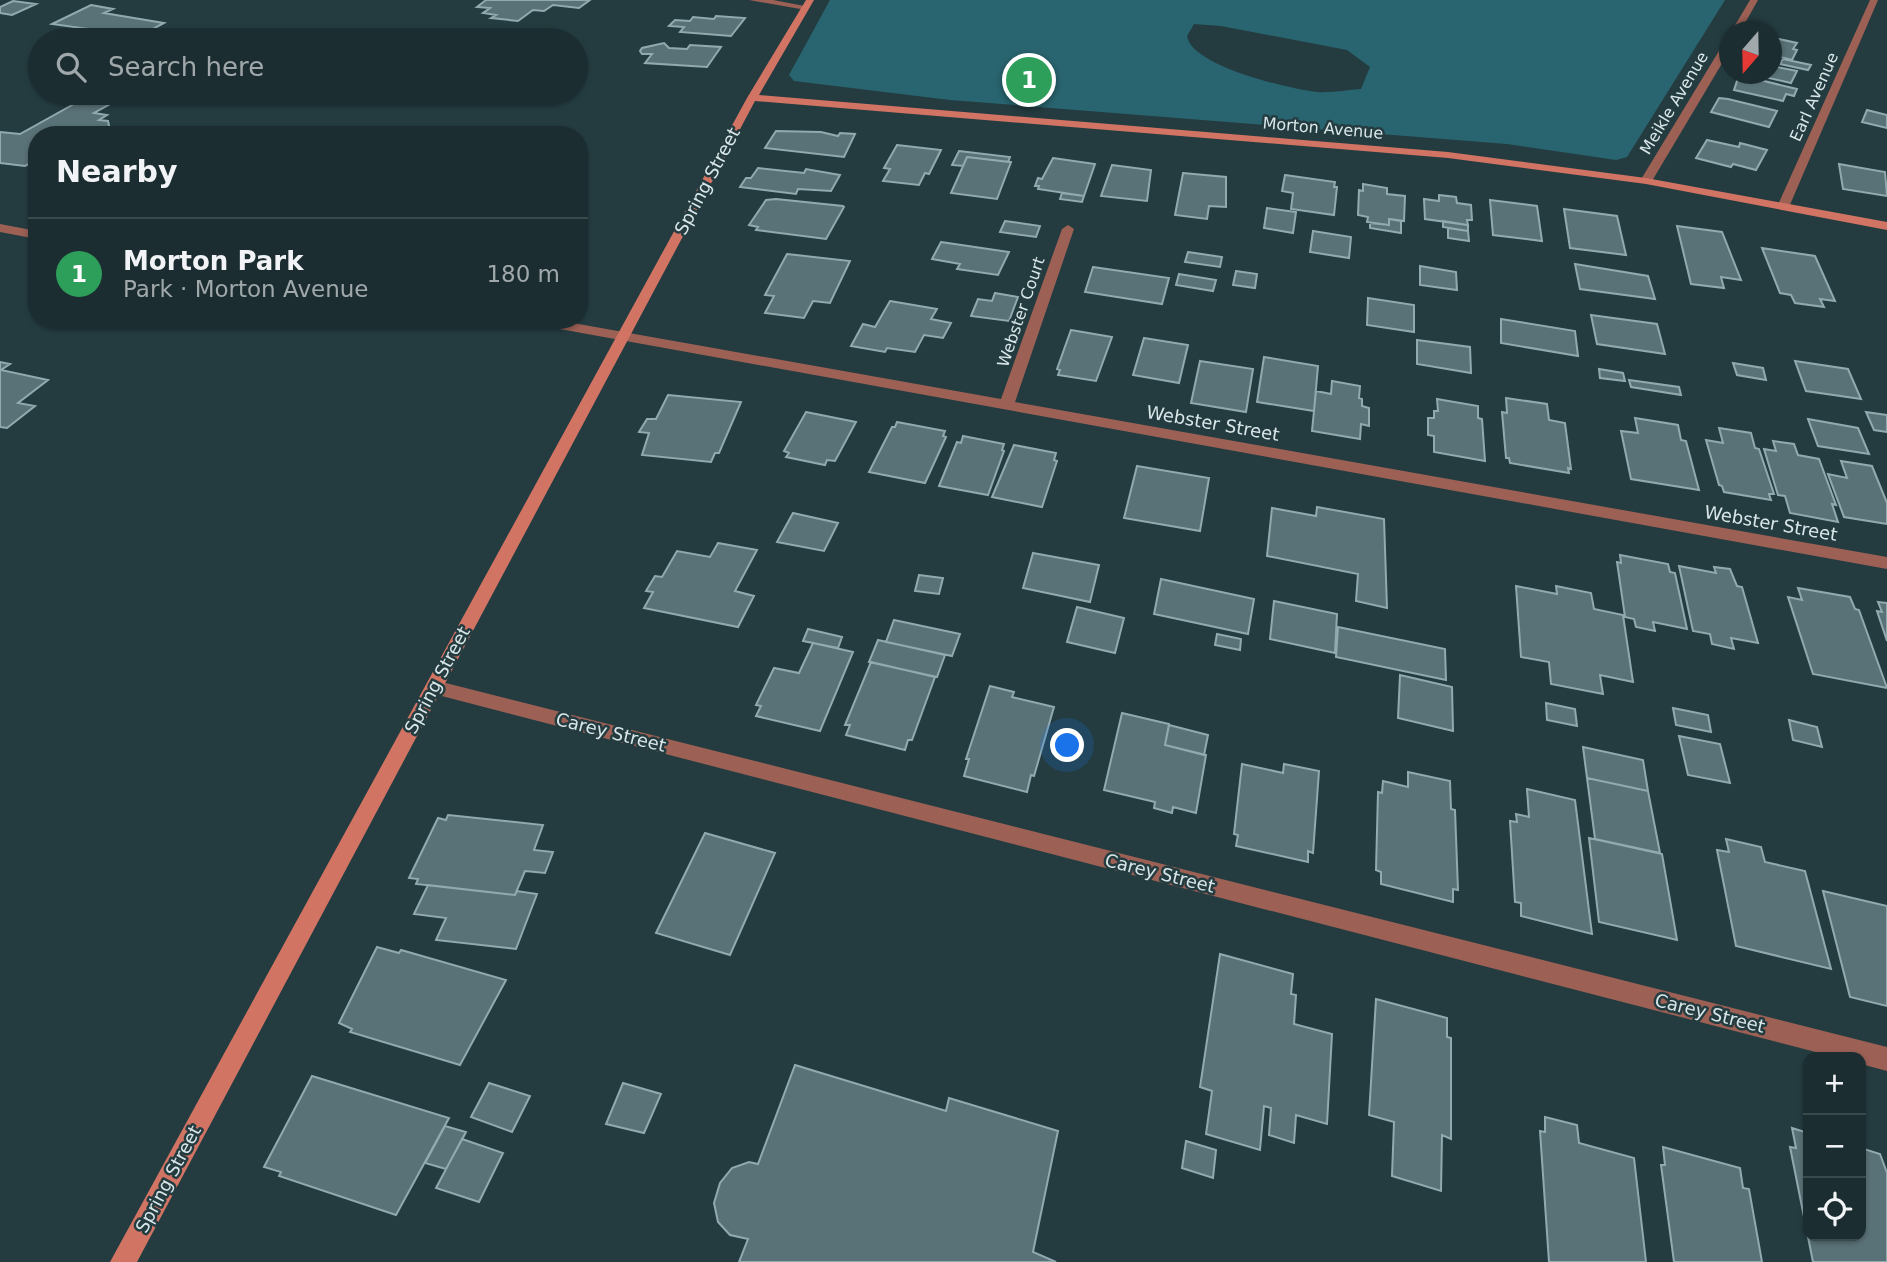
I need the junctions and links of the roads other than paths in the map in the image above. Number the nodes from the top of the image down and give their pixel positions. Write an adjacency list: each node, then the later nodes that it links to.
1 (753, 0): 4 (street)
2 (1754, 0): 5 (street)
3 (1874, 0): 9 (street, Earl Avenue)
4 (808, 3): 7 (main road, Spring Street)
5 (1742, 21)
6 (1719, 59): 8 (street, Meikle Avenue)
7 (752, 98): 8 (main road, Morton Avenue); 15 (main road, Spring Street)
8 (1646, 181): 9 (main road, Morton Avenue)
9 (1783, 207): 10 (main road, Morton Avenue)
10 (1887, 226)
11 (0, 228): 13 (street)
12 (1068, 229): 16 (street, Webster Court)
13 (28, 233)
14 (583, 329): 15 (street, Webster Street)
15 (623, 336): 16 (street, Webster Street); 18 (main road, Spring Street)
16 (1006, 406): 17 (street, Webster Street)
17 (1887, 563)
18 (434, 687): 19 (street, Carey Street); 20 (main road, Spring Street)
19 (1887, 1059)
20 (122, 1262)

